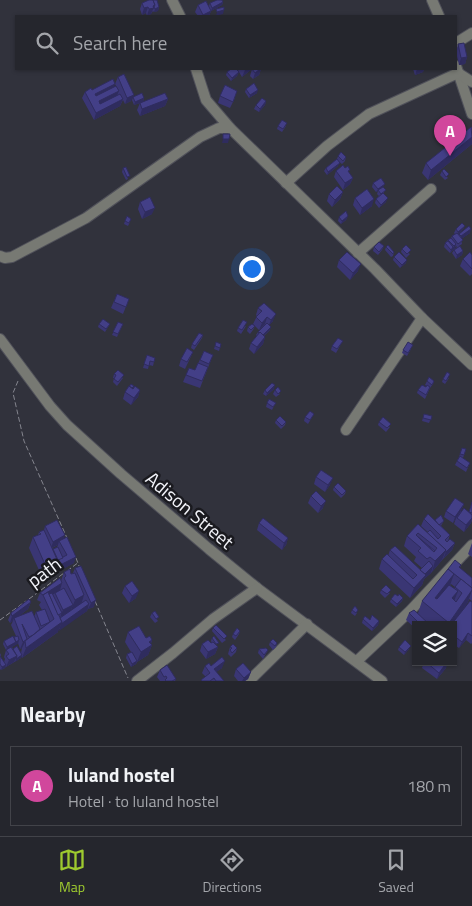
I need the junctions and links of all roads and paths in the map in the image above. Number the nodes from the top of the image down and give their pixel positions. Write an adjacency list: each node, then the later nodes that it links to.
1 (172, 0): 3 (street)
2 (432, 0): 4 (street)
3 (180, 15)
4 (439, 15)
5 (472, 33): 6 (street)
6 (457, 42)
7 (196, 70): 11 (street)
8 (457, 70): 9 (street); 10 (street); 12 (street)
9 (472, 82)
10 (472, 114)
11 (230, 128): 12 (street); 15 (street)
12 (286, 183): 14 (street)
13 (431, 189): 14 (street)
14 (358, 253): 16 (street)
15 (0, 256)
16 (422, 318): 18 (street); 20 (street)
17 (0, 340): 19 (street, Adison Street)
18 (472, 365)
19 (22, 371): 21 (path); 26 (street, Adison Street)
20 (346, 430)
21 (67, 539)
22 (472, 545): 30 (street)
23 (75, 556): 25 (path)
24 (79, 562): 28 (path, path)
25 (79, 565)
26 (257, 588): 29 (street, Adison Street); 32 (street)
27 (94, 601): 31 (path)
28 (0, 620)
29 (307, 624): 30 (street, Adison Street); 33 (street)
30 (357, 661): 34 (street, Adison Street)
31 (130, 681)
32 (137, 681)
33 (249, 681)
34 (382, 681)

